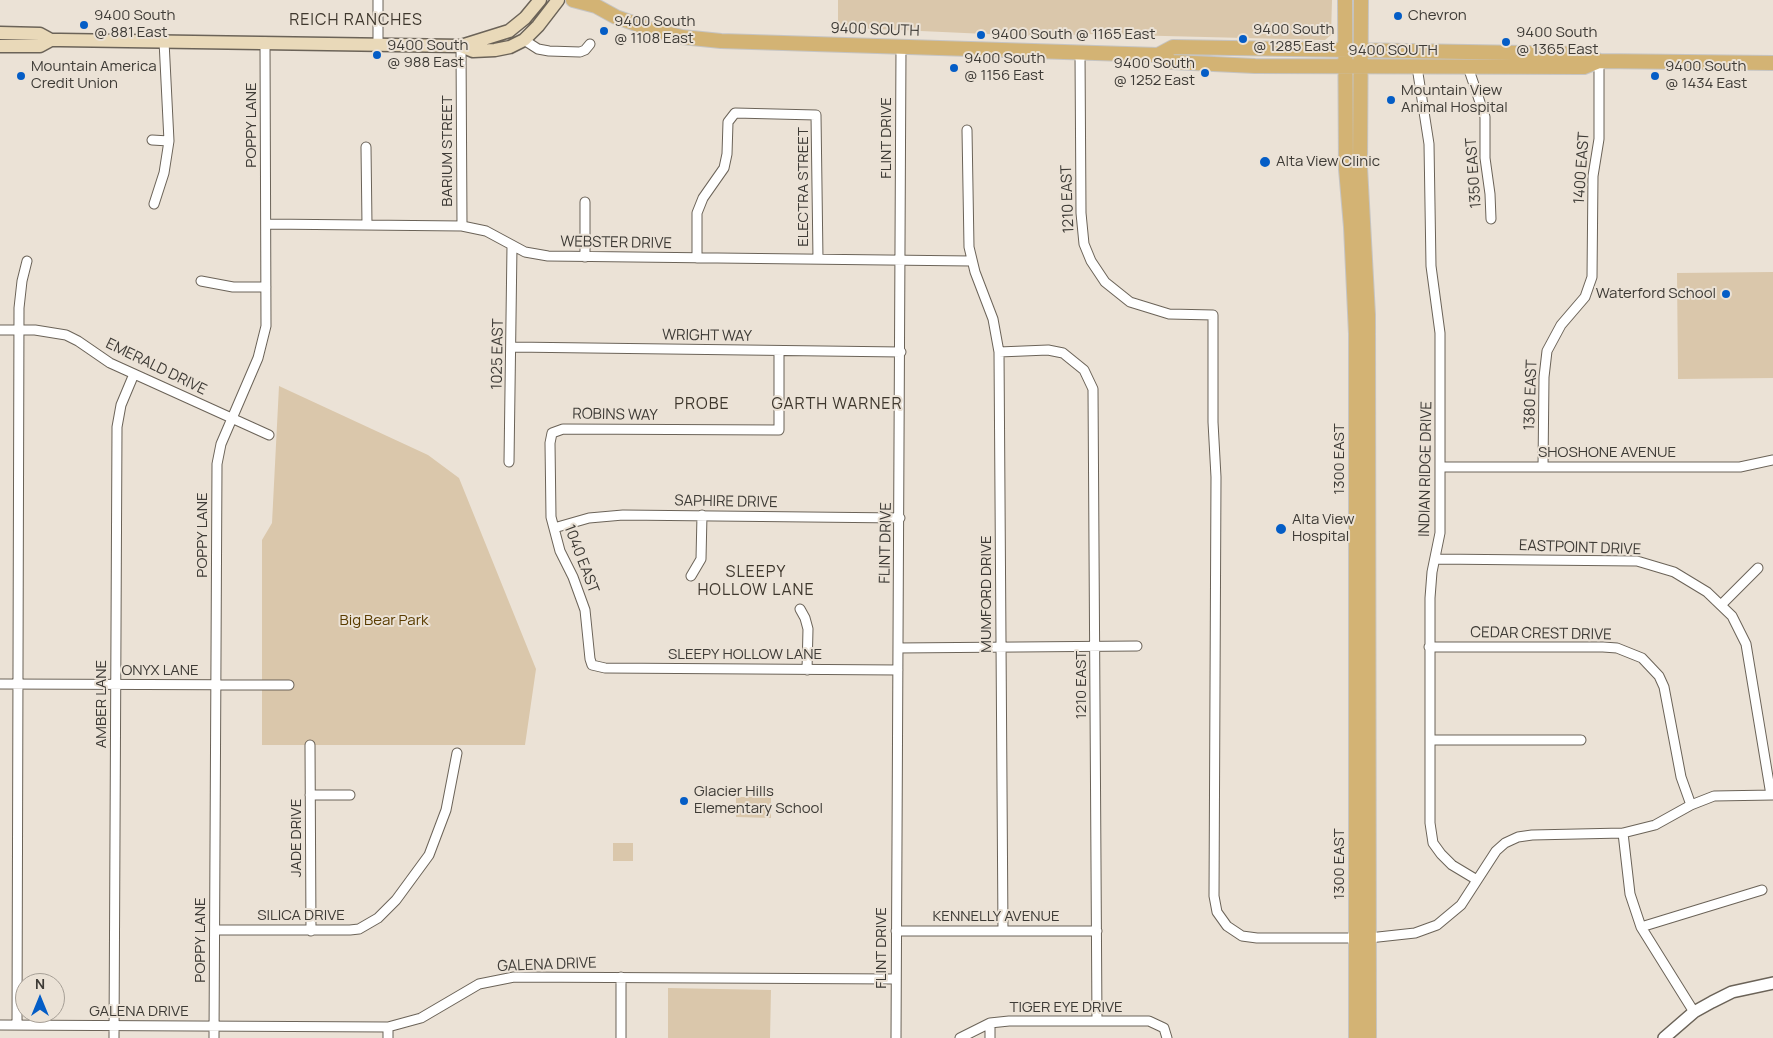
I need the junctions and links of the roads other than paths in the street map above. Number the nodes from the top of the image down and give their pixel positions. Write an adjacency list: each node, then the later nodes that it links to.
1 (378, 0): 13 (street)
2 (540, 0): 16 (main road)
3 (558, 0): 10 (main road)
4 (573, 0): 7 (main road, 9400 SOUTH)
5 (1345, 0): 18 (main road, 1300 EAST)
6 (1360, 0): 19 (main road, 1300 EAST)
7 (594, 3): 17 (main road, 9400 SOUTH)
8 (0, 33): 9 (main road)
9 (51, 40): 11 (main road); 15 (main road)
10 (524, 40): 14 (street); 16 (main road)
11 (164, 42): 12 (main road); 30 (street)
12 (265, 42): 13 (main road); 35 (street, POPPY LANE)
13 (378, 44): 16 (main road)
14 (590, 44)
15 (0, 46)
16 (461, 46): 37 (street, BARIUM STREET)
17 (901, 47): 20 (main road, 9400 SOUTH); 42 (street, FLINT DRIVE)
18 (1344, 50): 19 (main road, 9400 SOUTH); 21 (main road, 9400 SOUTH); 24 (main road, 1300 EAST)
19 (1360, 50): 22 (main road, 9400 SOUTH); 25 (main road, 1300 EAST)
20 (1080, 53): 21 (main road, 9400 SOUTH); 100 (street, 1210 EAST)
21 (1158, 55): 24 (main road, 9400 SOUTH)
22 (1599, 61): 23 (main road, 9400 SOUTH); 27 (main road, 9400 SOUTH); 45 (street, 1400 EAST)
23 (1773, 63)
24 (1344, 67): 25 (main road, 9400 SOUTH); 100 (main road, 1300 EAST)
25 (1360, 67): 26 (main road, 9400 SOUTH); 100 (main road, 1300 EAST)
26 (1417, 67): 27 (main road, 9400 SOUTH); 60 (street, INDIAN RIDGE DRIVE)
27 (1468, 67): 34 (street, 1350 EAST)
28 (967, 130): 44 (street, MUMFORD DRIVE)
29 (152, 140): 30 (street)
30 (169, 141): 33 (street)
31 (366, 147): 36 (street)
32 (585, 202): 39 (street)
33 (154, 204)
34 (1491, 219)
35 (266, 224): 36 (street, WEBSTER DRIVE); 47 (street, POPPY LANE)
36 (366, 225): 37 (street, WEBSTER DRIVE)
37 (462, 226): 38 (street, WEBSTER DRIVE)
38 (512, 246): 39 (street, WEBSTER DRIVE); 50 (street, 1025 EAST)
39 (585, 257): 40 (street, WEBSTER DRIVE)
40 (697, 258): 41 (street, WEBSTER DRIVE); 41 (street, ELECTRA STREET)
41 (818, 259): 42 (street, WEBSTER DRIVE)
42 (900, 260): 44 (street, WEBSTER DRIVE); 52 (street, FLINT DRIVE)
43 (27, 261): 49 (street)
44 (971, 261): 53 (street, MUMFORD DRIVE)
45 (1592, 277): 61 (street, 1380 EAST)
46 (201, 281): 47 (street)
47 (266, 287): 55 (street, POPPY LANE)
48 (0, 330): 49 (street, EMERALD DRIVE)
49 (19, 330): 54 (street, EMERALD DRIVE); 79 (street)
50 (512, 347): 51 (street, WRIGHT WAY); 59 (street, 1025 EAST)
51 (780, 350): 52 (street, WRIGHT WAY); 56 (street, ROBINS WAY)
52 (901, 352): 63 (street, FLINT DRIVE)
53 (999, 352): 70 (street, 1210 EAST); 72 (street, MUMFORD DRIVE)
54 (134, 374): 55 (street, EMERALD DRIVE); 80 (street, AMBER LANE)
55 (232, 418): 57 (street, EMERALD DRIVE); 81 (street, POPPY LANE)
56 (552, 433): 64 (street, 1040 EAST)
57 (269, 435)
58 (1773, 460): 61 (street, SHOSHONE AVENUE)
59 (508, 462)
60 (1440, 467): 61 (street, SHOSHONE AVENUE); 65 (street, INDIAN RIDGE DRIVE)
61 (1543, 467)
62 (702, 515): 63 (street, SAPHIRE DRIVE); 64 (street, SAPHIRE DRIVE); 67 (street)
63 (900, 518): 74 (street, FLINT DRIVE)
64 (554, 528): 75 (street, 1040 EAST)
65 (1435, 559): 68 (street, EASTPOINT DRIVE); 73 (street, INDIAN RIDGE DRIVE)
66 (1758, 568): 68 (street)
67 (691, 576)
68 (1722, 604): 89 (street, EASTPOINT DRIVE)
69 (800, 609): 76 (street)
70 (1096, 646): 71 (street); 72 (street); 97 (street, 1210 EAST)
71 (1138, 646)
72 (1001, 647): 74 (street); 99 (street, MUMFORD DRIVE)
73 (1429, 647): 83 (street, INDIAN RIDGE DRIVE); 90 (street, CEDAR CREST DRIVE)
74 (898, 648): 77 (street, FLINT DRIVE)
75 (592, 665): 76 (street, SLEEPY HOLLOW LANE)
76 (807, 670): 77 (street, SLEEPY HOLLOW LANE)
77 (898, 670): 98 (street, FLINT DRIVE)
78 (0, 684): 79 (street, ONYX LANE)
79 (18, 684): 80 (street, ONYX LANE); 108 (street)
80 (116, 684): 81 (street, ONYX LANE); 109 (street, AMBER LANE)
81 (216, 685): 82 (street, ONYX LANE); 95 (street, POPPY LANE)
82 (289, 685)
83 (1430, 740): 84 (street); 92 (street, INDIAN RIDGE DRIVE)
84 (1581, 740)
85 (310, 744): 87 (street, JADE DRIVE)
86 (457, 753): 96 (street, SILICA DRIVE)
87 (310, 795): 88 (street); 96 (street, JADE DRIVE)
88 (350, 795)
89 (1772, 795): 90 (street)
90 (1691, 805): 91 (street)
91 (1622, 833): 92 (street); 94 (street)
92 (1477, 880): 100 (street)
93 (1762, 890): 94 (street)
94 (1641, 927): 104 (street)
95 (215, 930): 96 (street, SILICA DRIVE); 110 (street, POPPY LANE)
96 (310, 930)
97 (1097, 930): 99 (street, KENNELLY AVENUE); 105 (street, 1210 EAST)
98 (896, 931): 99 (street, KENNELLY AVENUE); 102 (street, FLINT DRIVE)
99 (1003, 931)
100 (1363, 938): 120 (main road, 1300 EAST); 121 (main road, 1300 EAST)
101 (621, 977): 102 (street, GALENA DRIVE); 111 (street, GALENA DRIVE); 115 (street)
102 (896, 979): 116 (street, FLINT DRIVE)
103 (1773, 983): 104 (street)
104 (1694, 1012): 122 (street)
105 (1097, 1021): 106 (street, TIGER EYE DRIVE); 119 (street, TIGER EYE DRIVE)
106 (990, 1023): 117 (street, TIGER EYE DRIVE); 118 (street)
107 (0, 1025): 108 (street, GALENA DRIVE)
108 (16, 1025): 109 (street, GALENA DRIVE)
109 (115, 1026): 110 (street, GALENA DRIVE); 112 (street, AMBER LANE)
110 (214, 1026): 111 (street, GALENA DRIVE); 113 (street, POPPY LANE)
111 (388, 1027): 114 (street)
112 (114, 1038)
113 (214, 1038)
114 (388, 1038)
115 (621, 1038)
116 (896, 1038)
117 (960, 1038)
118 (990, 1038)
119 (1167, 1038)
120 (1356, 1038)
121 (1369, 1038)
122 (1664, 1038)

